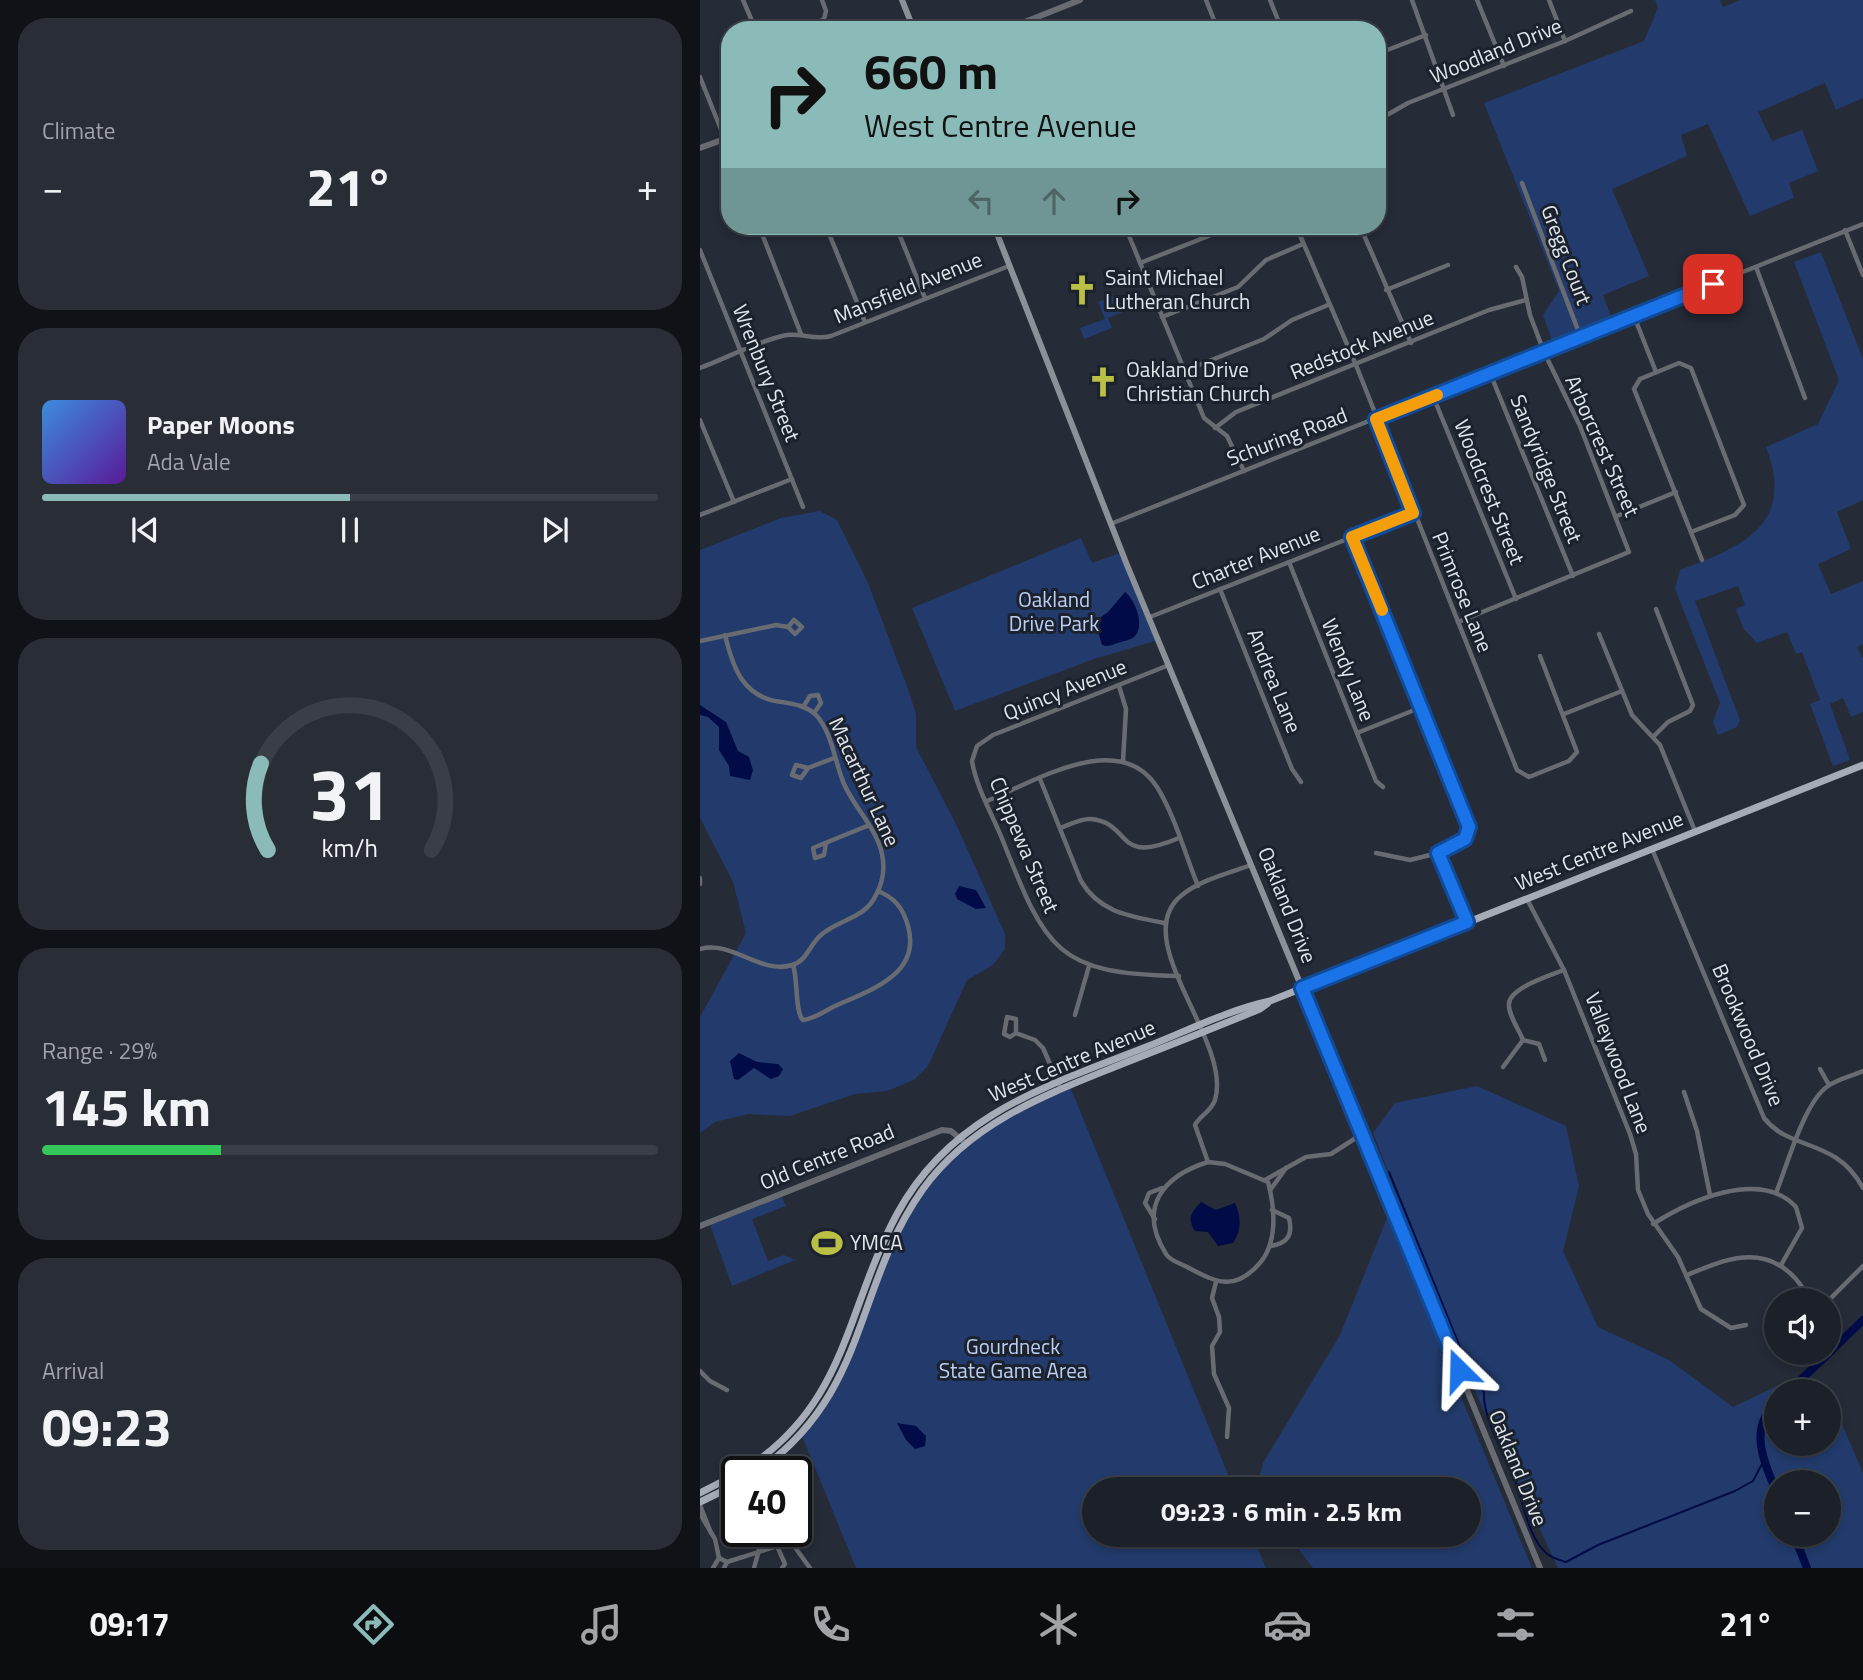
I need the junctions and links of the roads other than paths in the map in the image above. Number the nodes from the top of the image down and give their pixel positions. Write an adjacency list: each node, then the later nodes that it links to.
1 (743, 0): 13 (street)
2 (822, 0): 14 (street)
3 (902, 0): 15 (main road)
4 (1056, 0): 11 (street)
5 (1080, 0): 11 (street)
6 (1206, 0): 17 (street)
7 (1270, 0): 18 (street)
8 (1412, 0): 19 (street)
9 (1477, 0): 22 (street)
10 (1549, 0): 20 (street)
11 (1060, 8): 16 (street)
12 (1631, 11): 20 (street, Woodland Drive)
13 (752, 21)
14 (821, 21)
15 (910, 21)
16 (1028, 21)
17 (1214, 21)
18 (1278, 21)
19 (1426, 35): 21 (street); 24 (street)
20 (1565, 41): 22 (street, Woodland Drive)
21 (1386, 51)
22 (1504, 65): 24 (street, Woodland Drive)
23 (701, 81): 27 (street)
24 (1443, 89): 25 (street); 26 (street, Woodland Drive)
25 (1453, 115)
26 (1386, 117)
27 (721, 125)
28 (721, 140): 29 (street)
29 (700, 148)
30 (1522, 183): 57 (street, Gregg Court)
31 (1863, 224): 32 (street, Schuring Road)
32 (1845, 230): 47 (street, Schuring Road); 48 (street)
33 (762, 235): 56 (street)
34 (900, 235): 50 (street)
35 (997, 235): 44 (main road, Oakland Drive)
36 (1129, 235): 43 (street)
37 (1211, 235): 43 (street)
38 (1300, 235): 41 (street, Primrose Lane)
39 (1364, 235): 49 (street)
40 (830, 236): 55 (street)
41 (1303, 244): 52 (street, Primrose Lane); 54 (street)
42 (700, 250): 60 (street, Wrenbury Street)
43 (1140, 263): 54 (street)
44 (1009, 265): 50 (street, Mansfield Avenue); 79 (main road, Oakland Drive)
45 (1448, 265): 49 (street)
46 (1516, 267): 51 (street, Arborcrest Street)
47 (1756, 267): 53 (street, Schuring Road); 67 (street)
48 (1863, 275)
49 (1386, 290): 58 (street)
50 (925, 298): 55 (street, Mansfield Avenue)
51 (1526, 300): 58 (street, Redstock Avenue); 59 (street, Arborcrest Street)
52 (1328, 305): 61 (street, Primrose Lane); 63 (street)
53 (1634, 316): 57 (street, Schuring Road); 64 (street)
54 (1162, 317): 63 (street)
55 (865, 322): 56 (street, Mansfield Avenue)
56 (801, 334): 60 (street, Mansfield Avenue)
57 (1581, 338): 59 (street, Schuring Road)
58 (1411, 343): 61 (street, Redstock Avenue)
59 (1545, 352): 65 (street, Schuring Road); 78 (street, Arborcrest Street)
60 (740, 353): 62 (street, Mansfield Avenue); 72 (street, Wrenbury Street)
61 (1356, 365): 68 (street, Primrose Lane); 70 (street, Redstock Avenue)
62 (700, 368)
63 (1184, 371): 70 (street)
64 (1656, 372): 73 (street); 80 (street)
65 (1489, 373): 66 (street, Schuring Road); 84 (street, Sandyridge Street)
66 (1433, 397): 68 (street, Schuring Road); 86 (street, Woodcrest Street)
67 (1805, 398)
68 (1376, 419): 71 (street, Schuring Road); 76 (street, Primrose Lane)
69 (700, 420): 74 (street)
70 (1216, 428): 71 (street)
71 (1244, 471): 79 (street, Schuring Road)
72 (792, 479): 74 (street); 75 (street, Wrenbury Street)
73 (1676, 492): 78 (street); 80 (street)
74 (734, 502): 77 (street)
75 (803, 507)
76 (1413, 513): 81 (street, Charter Avenue); 89 (street, Primrose Lane)
77 (700, 515)
78 (1617, 516): 84 (street, Arborcrest Street)
79 (1112, 523): 88 (main road, Oakland Drive)
80 (1691, 532): 82 (street)
81 (1352, 537): 83 (street, Charter Avenue); 99 (street)
82 (1702, 559)
83 (1289, 562): 85 (street, Charter Avenue); 102 (street, Wendy Lane)
84 (1573, 576): 86 (street)
85 (1220, 589): 88 (street, Charter Avenue); 110 (street, Andrea Lane)
86 (1516, 599): 89 (street)
87 (1656, 609): 103 (street)
88 (1150, 617): 95 (main road, Oakland Drive)
89 (1458, 622): 101 (street, Primrose Lane)
90 (788, 627): 92 (street)
91 (1599, 634): 97 (street)
92 (725, 635): 93 (street); 98 (street, Macarthur Lane)
93 (700, 641)
94 (1541, 656): 101 (street)
95 (1170, 664): 96 (street, Quincy Avenue); 121 (main road, Oakland Drive)
96 (1118, 686): 104 (street, Quincy Avenue); 106 (street)
97 (1622, 691): 101 (street); 103 (street)
98 (803, 707): 100 (street, Macarthur Lane); 100 (street)
99 (1422, 708): 102 (street); 120 (street)
100 (814, 713): 105 (street, Macarthur Lane)
101 (1564, 714)
102 (1357, 733): 111 (street, Wendy Lane)
103 (1654, 736): 115 (street)
104 (975, 750): 112 (street, Chippewa Street)
105 (834, 758): 108 (street); 113 (street, Macarthur Lane)
106 (1124, 761): 109 (street); 116 (street)
107 (1863, 765): 115 (main road, West Centre Avenue)
108 (808, 768)
109 (1040, 779): 112 (street); 114 (street)
110 (1301, 782)
111 (1382, 787)
112 (987, 801): 131 (street, Chippewa Street)
113 (867, 826): 117 (street); 125 (street, Macarthur Lane)
114 (1060, 828): 116 (street); 128 (street)
115 (1695, 832): 118 (main road, West Centre Avenue)
116 (1179, 838): 124 (street)
117 (826, 843)
118 (1652, 849): 126 (main road, West Centre Avenue); 147 (street, Brookwood Drive)
119 (1376, 853): 120 (street)
120 (1438, 853): 127 (street)
121 (1252, 864): 124 (street); 134 (main road, Oakland Drive)
122 (700, 878): 123 (street)
123 (700, 884)
124 (1198, 886): 128 (street)
125 (878, 891): 130 (street); 130 (street)
126 (1527, 898): 127 (main road, West Centre Avenue); 132 (street, Valleywood Lane)
127 (1467, 922): 134 (main road, West Centre Avenue)
128 (1164, 923): 133 (street)
129 (700, 949): 130 (street)
130 (793, 965)
131 (1089, 966): 133 (street, Chippewa Street); 135 (street)
132 (1564, 970): 138 (street); 159 (street, Valleywood Lane)
133 (1179, 976): 136 (street)
134 (1302, 988): 136 (main road, West Centre Avenue); 146 (street, Oakland Drive)
135 (1075, 1014)
136 (1201, 1029): 143 (main road, West Centre Avenue); 149 (street)
137 (1016, 1033): 137 (street); 143 (street)
138 (1523, 1040): 139 (street); 140 (street)
139 (1545, 1060)
140 (1503, 1067)
141 (1820, 1069): 144 (street)
142 (1863, 1071): 144 (street)
143 (1060, 1085): 148 (main road, West Centre Avenue)
144 (1829, 1085): 147 (street)
145 (1684, 1092): 156 (street)
146 (1362, 1133): 150 (street); 191 (street, Oakland Drive)
147 (1797, 1139): 153 (street, Brookwood Drive); 155 (street)
148 (962, 1140): 160 (street, Old Centre Road); 172 (main road, West Centre Avenue); 173 (main road, West Centre Avenue)
149 (1208, 1162): 151 (street); 152 (street)
150 (1286, 1168): 151 (street); 154 (street)
151 (1265, 1181): 154 (street)
152 (1163, 1188): 158 (street); 158 (street)
153 (1863, 1188)
154 (1270, 1189): 157 (street)
155 (1776, 1193): 156 (street); 162 (street)
156 (1710, 1195): 159 (street)
157 (1272, 1210): 161 (street); 161 (street)
158 (1156, 1221): 165 (street)
159 (1653, 1224): 164 (street, Valleywood Lane)
160 (700, 1226)
161 (1270, 1246): 165 (street)
162 (1780, 1265): 164 (street); 166 (street)
163 (1863, 1266): 167 (street)
164 (1687, 1275): 168 (street, Valleywood Lane)
165 (1216, 1282): 171 (street)
166 (1804, 1288)
167 (1841, 1288)
168 (1746, 1325)
169 (700, 1371): 170 (street)
170 (727, 1390)
171 (1227, 1437)
172 (761, 1456)
173 (779, 1456)
174 (721, 1482): 175 (main road, West Centre Avenue)
175 (700, 1493)
176 (721, 1493): 177 (main road)
177 (700, 1504): 179 (street)
178 (700, 1514): 179 (street)
179 (712, 1534): 184 (street)
180 (772, 1547): 183 (street)
181 (777, 1547): 189 (street)
182 (794, 1547): 190 (street)
183 (759, 1550): 185 (street); 188 (street)
184 (719, 1558): 185 (street); 186 (street)
185 (727, 1562): 187 (street)
186 (713, 1568)
187 (724, 1568)
188 (754, 1568)
189 (782, 1568)
190 (810, 1568)
191 (1540, 1568)

